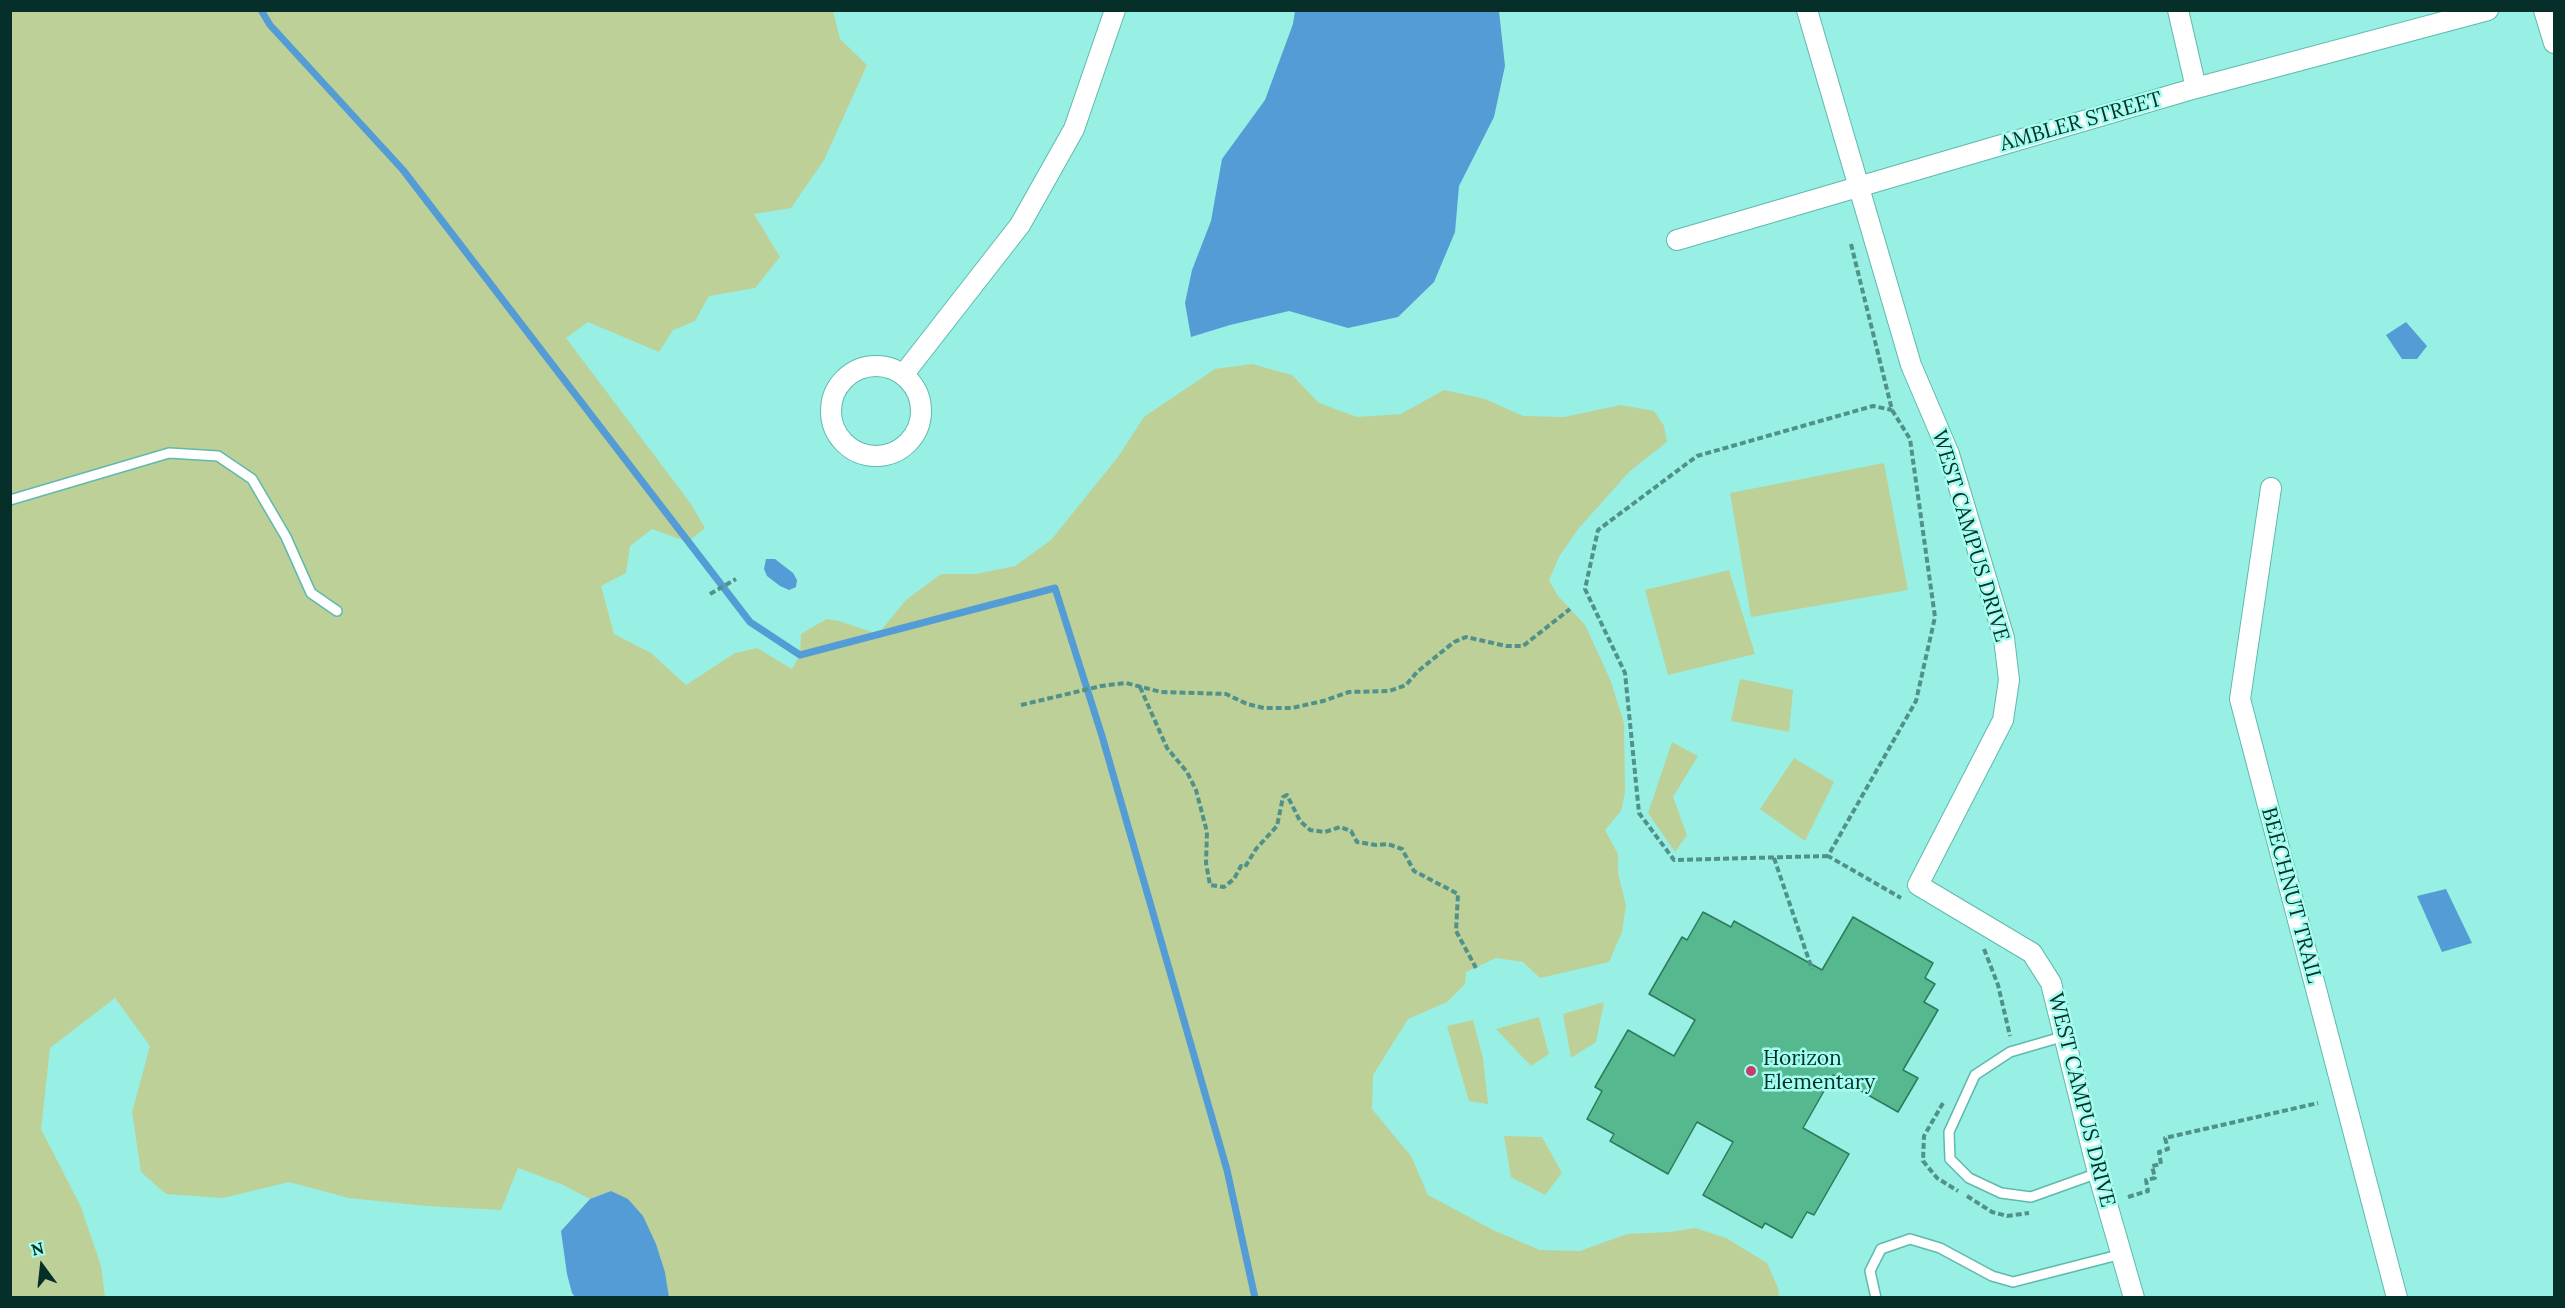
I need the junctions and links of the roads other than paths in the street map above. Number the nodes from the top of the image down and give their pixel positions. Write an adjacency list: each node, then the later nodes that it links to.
1 (1114, 10): 10 (street)
2 (1807, 10): 8 (street)
3 (2178, 10): 7 (street)
4 (2488, 10): 7 (street, AMBLER STREET)
5 (2544, 10): 6 (street)
6 (2554, 43)
7 (2196, 88): 8 (street, AMBLER STREET)
8 (1858, 188): 9 (street, AMBLER STREET); 14 (street, WEST CAMPUS DRIVE)
9 (1677, 240)
10 (903, 375): 10 (street)
11 (2271, 488): 19 (street, BEECHNUT TRAIL)
12 (10, 500): 13 (lane)
13 (338, 611)
14 (2065, 1036): 15 (street, WEST CAMPUS DRIVE); 15 (lane)
15 (2098, 1173): 16 (street, WEST CAMPUS DRIVE)
16 (2122, 1254): 17 (lane); 18 (street, WEST CAMPUS DRIVE)
17 (1876, 1298)
18 (2134, 1298)
19 (2397, 1298)

